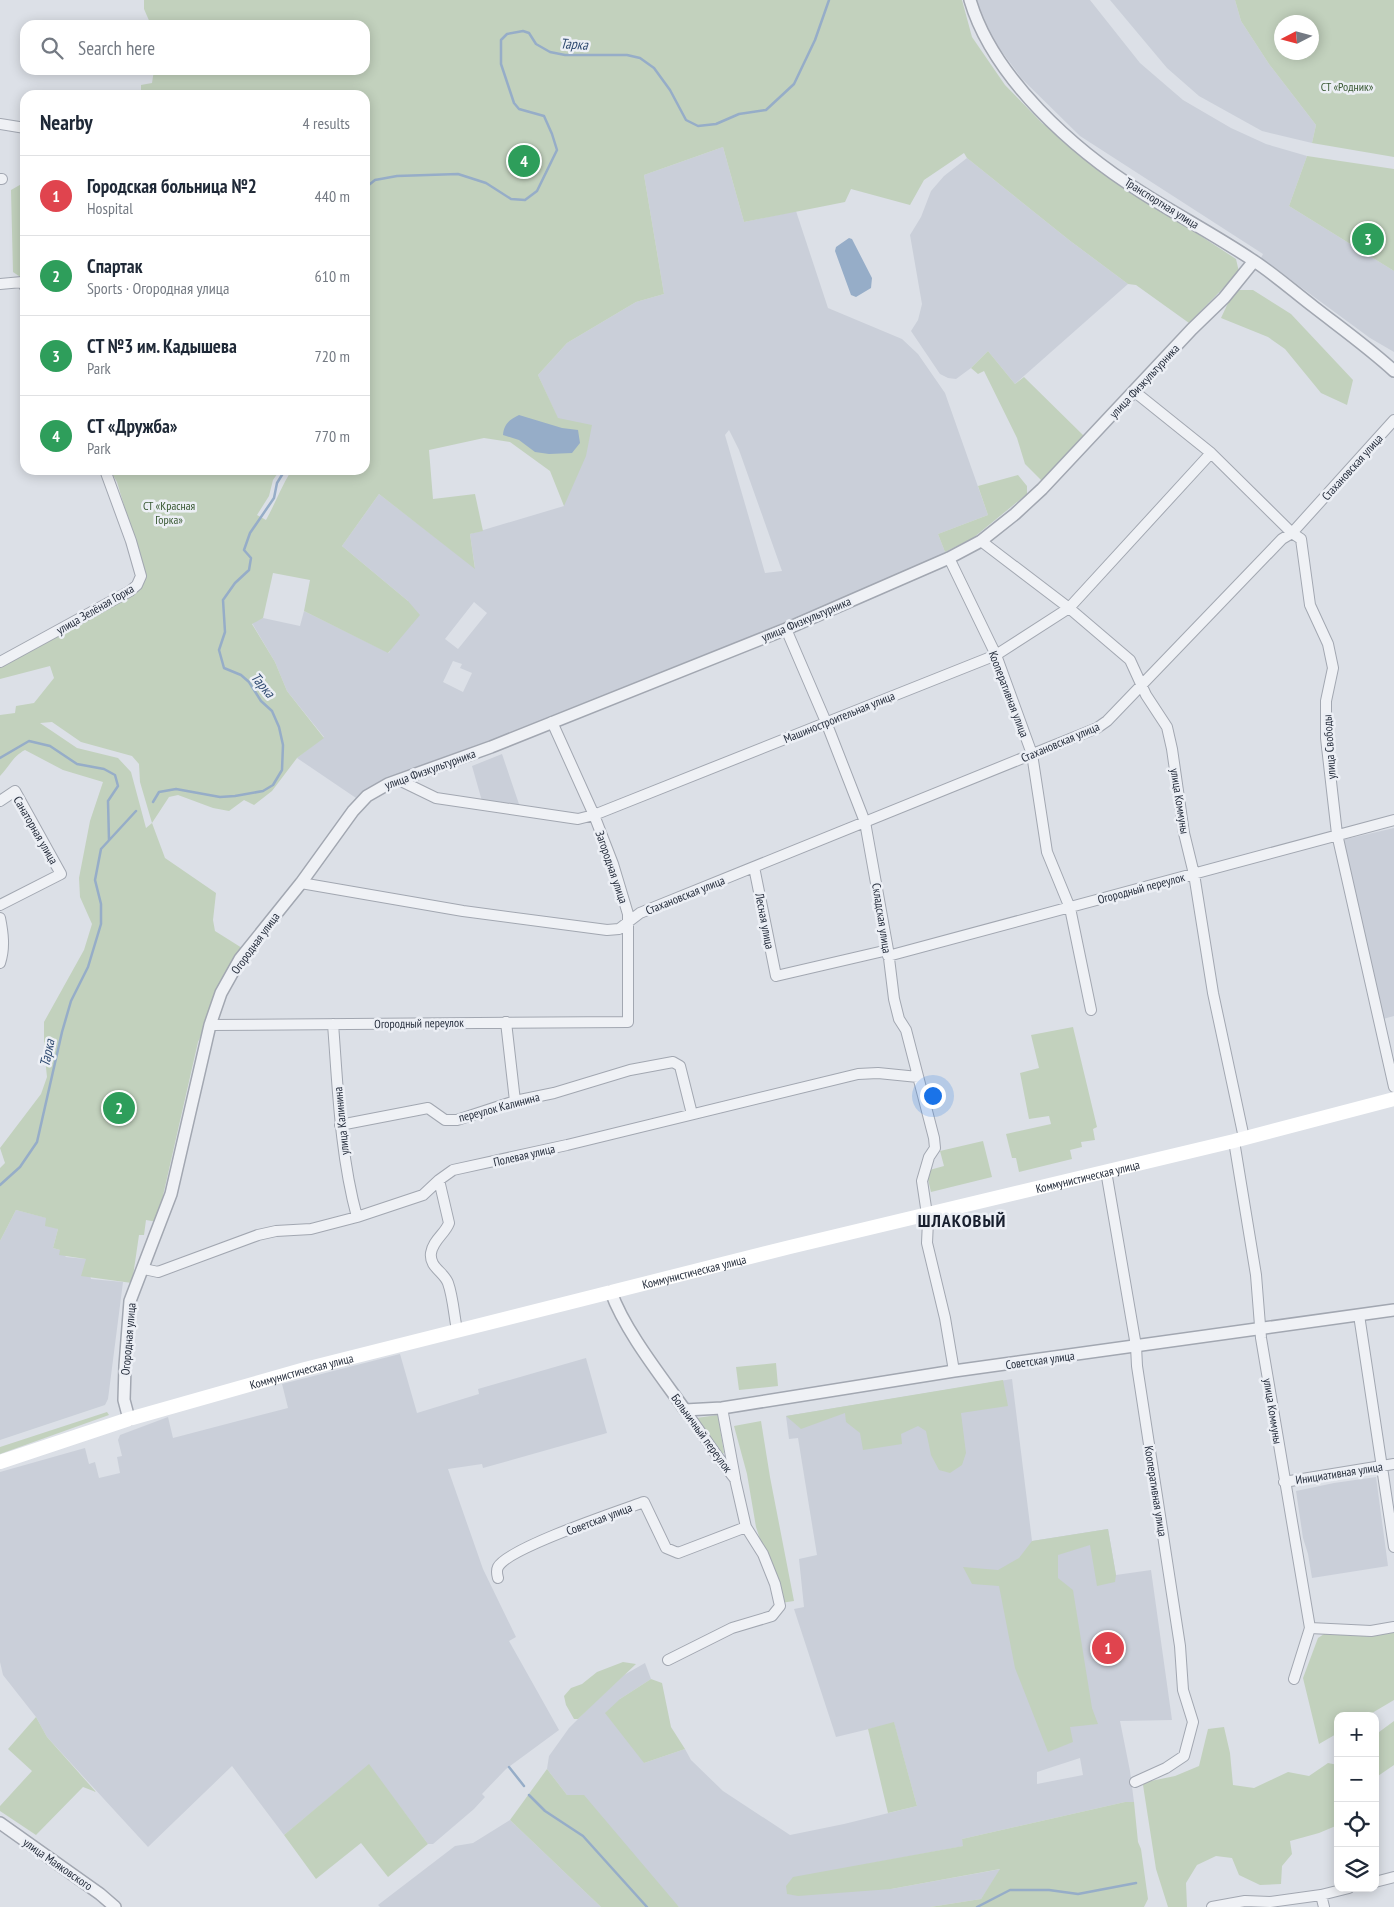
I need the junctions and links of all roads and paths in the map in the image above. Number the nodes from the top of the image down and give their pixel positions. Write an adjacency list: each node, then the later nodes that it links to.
1 (970, 0): 4 (street, Транспортная улица)
2 (0, 124): 3 (street)
3 (20, 127)
4 (1254, 261): 7 (street, Транспортная улица); 8 (street, улица Физкультурника)
5 (0, 284): 6 (street)
6 (20, 285)
7 (1394, 371)
8 (1135, 392): 10 (street, улица Свободы); 13 (street, улица Физкультурника)
9 (1394, 420): 12 (street, Стахановская улица)
10 (1211, 453): 12 (street, улица Свободы); 15 (street, Машиностроительная улица)
11 (107, 475): 18 (street, улица Зелёная Горка)
12 (1292, 533): 19 (street, Стахановская улица); 28 (street, улица Свободы)
13 (981, 541): 14 (street, улица Физкультурника); 15 (street, улица Коммуны)
14 (949, 558): 16 (street, улица Физкультурника); 17 (street, Кооперативная улица)
15 (1069, 608): 17 (street, Машиностроительная улица); 19 (street, улица Коммуны)
16 (786, 628): 20 (street, улица Физкультурника); 21 (street, Складская улица)
17 (996, 655): 21 (street, Машиностроительная улица); 22 (street, Кооперативная улица)
18 (0, 662)
19 (1142, 684): 22 (street, Стахановская улица); 30 (street, улица Коммуны)
20 (552, 722): 23 (street, улица Физкультурника); 25 (street, Загородная улица)
21 (826, 722): 25 (street, Машиностроительная улица); 27 (street, Складская улица)
22 (1032, 754): 27 (street, Стахановская улица); 33 (street, Кооперативная улица)
23 (399, 780): 25 (street, Машиностроительная улица); 31 (street, улица Физкультурника)
24 (0, 801): 32 (street, Санаторная улица)
25 (594, 815): 35 (street, Загородная улица)
26 (1394, 820): 28 (street, Огородный переулок)
27 (866, 822): 29 (street, Стахановская улица); 36 (street, Складская улица)
28 (1338, 834): 30 (street, Огородный переулок); 45 (street, улица Свободы)
29 (754, 867): 35 (street, Стахановская улица); 38 (street, Лесная улица)
30 (1194, 874): 33 (street, Огородный переулок); 50 (street, улица Коммуны)
31 (301, 882): 35 (street); 43 (street, Огородная улица)
32 (0, 905)
33 (1070, 908): 36 (street, Огородный переулок); 39 (street, Кооперативная улица)
34 (0, 918): 37 (street)
35 (629, 921): 41 (street, Загородная улица)
36 (888, 953): 38 (street, Огородный переулок); 44 (street, Складская улица)
37 (0, 963)
38 (776, 976)
39 (1092, 1010)
40 (506, 1022): 41 (street, Огородный переулок); 42 (street, Огородный переулок); 47 (street)
41 (628, 1022)
42 (334, 1024): 43 (street, Огородный переулок); 49 (street, улица Калинина)
43 (210, 1026): 55 (street, Огородная улица)
44 (918, 1077): 48 (street, Полевая улица); 53 (street, Складская улица)
45 (1394, 1087)
46 (1394, 1099): 50 (main road, Коммунистическая улица)
47 (515, 1101): 48 (street, переулок Калинина); 49 (street, переулок Калинина)
48 (692, 1114): 52 (street, Полевая улица)
49 (340, 1125): 54 (street, улица Калинина)
50 (1239, 1139): 51 (main road, Коммунистическая улица); 59 (street, улица Коммуны)
51 (1106, 1171): 53 (main road, Коммунистическая улица); 61 (street, Кооперативная улица)
52 (439, 1180): 54 (street, Полевая улица); 60 (street)
53 (927, 1214): 56 (main road, Коммунистическая улица); 62 (street, Складская улица)
54 (357, 1217): 55 (street, Полевая улица)
55 (144, 1269): 65 (street, Огородная улица)
56 (611, 1292): 60 (main road, Коммунистическая улица); 64 (street, Больничный переулок)
57 (1394, 1310): 58 (street, Советская улица)
58 (1359, 1315): 59 (street, Советская улица); 68 (street)
59 (1260, 1328): 61 (street, Советская улица); 70 (street, улица Коммуны)
60 (457, 1330): 65 (main road, Коммунистическая улица)
61 (1136, 1346): 62 (street, Советская улица); 78 (street, Кооперативная улица)
62 (954, 1371): 63 (street, Советская улица)
63 (722, 1408): 64 (street, Советская улица); 69 (street)
64 (685, 1410): 69 (street, Больничный переулок)
65 (129, 1419): 66 (main road, Коммунистическая улица)
66 (0, 1462)
67 (1394, 1464): 68 (street, Инициативная улица)
68 (1381, 1466): 70 (street, Инициативная улица); 72 (street)
69 (735, 1479): 71 (street, Больничный переулок)
70 (1284, 1482): 75 (street, улица Коммуны)
71 (746, 1527): 73 (street, Советская улица); 76 (street, Больничный переулок)
72 (1394, 1548)
73 (498, 1578)
74 (1394, 1627): 75 (street)
75 (1310, 1628): 77 (street, улица Коммуны)
76 (668, 1660)
77 (1294, 1679)
78 (1136, 1782)
79 (0, 1823): 84 (street, улица Маяковского)
80 (1394, 1877): 81 (street)
81 (1379, 1881)
82 (1334, 1892): 83 (street)
83 (1321, 1895): 85 (street); 86 (street)
84 (115, 1907)
85 (1212, 1907)
86 (1324, 1907)

